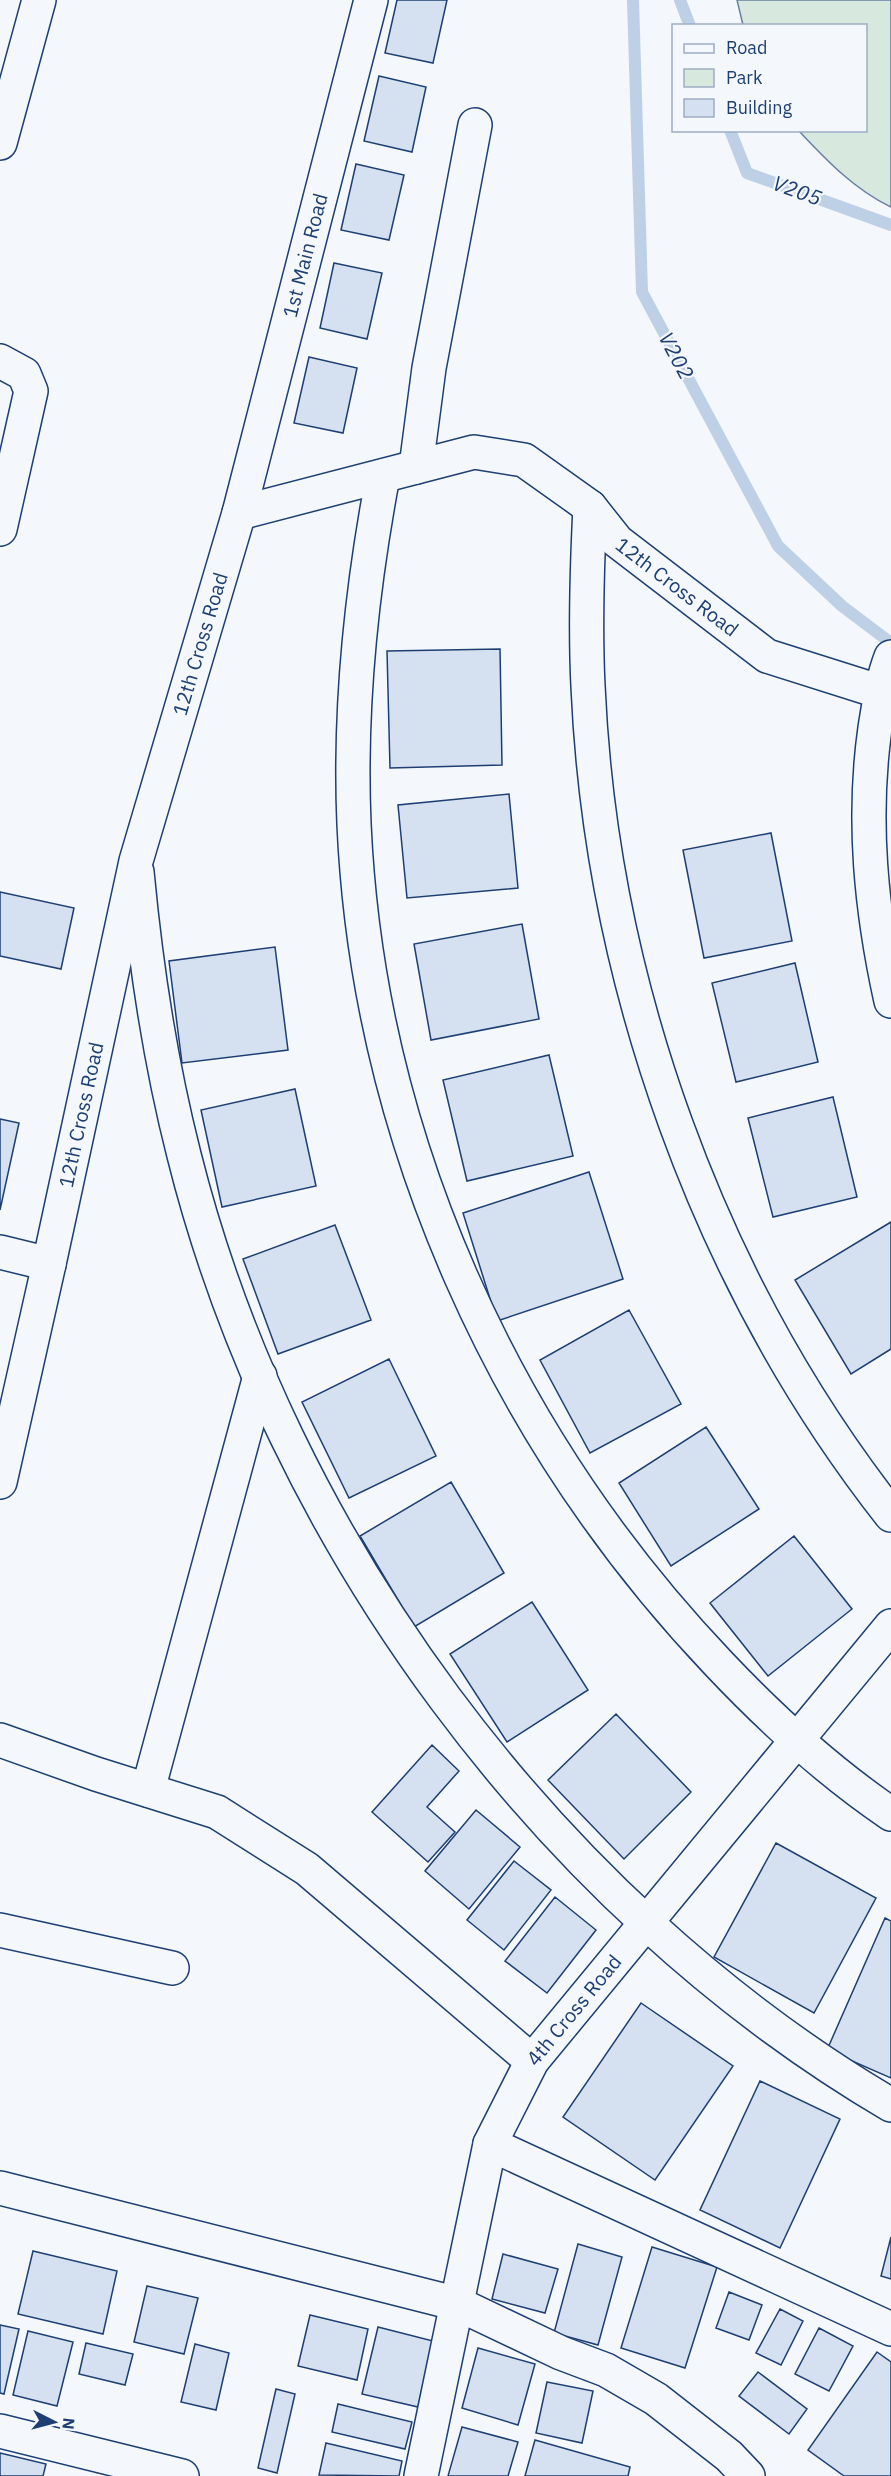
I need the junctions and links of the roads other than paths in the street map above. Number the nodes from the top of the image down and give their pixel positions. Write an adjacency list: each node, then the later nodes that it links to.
1 (39, 0): 4 (street)
2 (371, 0): 9 (street, 1st Main Road)
3 (475, 125): 6 (street)
4 (0, 143)
5 (0, 361): 10 (street)
6 (416, 467): 7 (street, 12th Cross Road); 8 (street, 12th Cross Road)
7 (383, 476): 9 (street, 12th Cross Road); 21 (street)
8 (590, 507): 11 (street, 12th Cross Road); 18 (street)
9 (239, 513): 12 (street, 12th Cross Road)
10 (0, 529)
11 (886, 671): 13 (street)
12 (136, 861): 15 (street, 12th Cross Road); 16 (street)
13 (891, 1001)
14 (0, 1252): 15 (street)
15 (49, 1264): 17 (street, 12th Cross Road)
16 (260, 1376): 22 (street); 24 (street)
17 (2, 1466)
18 (891, 1515)
19 (891, 1626): 21 (street, 4th Cross Road)
20 (0, 1740): 22 (street)
21 (797, 1740): 23 (street); 24 (street, 4th Cross Road)
22 (148, 1791): 27 (street)
23 (891, 1814)
24 (646, 1922): 27 (street, 4th Cross Road); 28 (street)
25 (0, 1930): 26 (street)
26 (172, 1968)
27 (531, 2061): 29 (street, 4th Cross Road)
28 (891, 2105)
29 (490, 2144): 31 (street, 4th Cross Road); 32 (street)
30 (0, 2188): 31 (street)
31 (458, 2304): 35 (street, 4th Cross Road); 36 (street)
32 (891, 2329)
33 (0, 2431): 34 (street)
34 (182, 2476)
35 (421, 2476)
36 (748, 2476)

